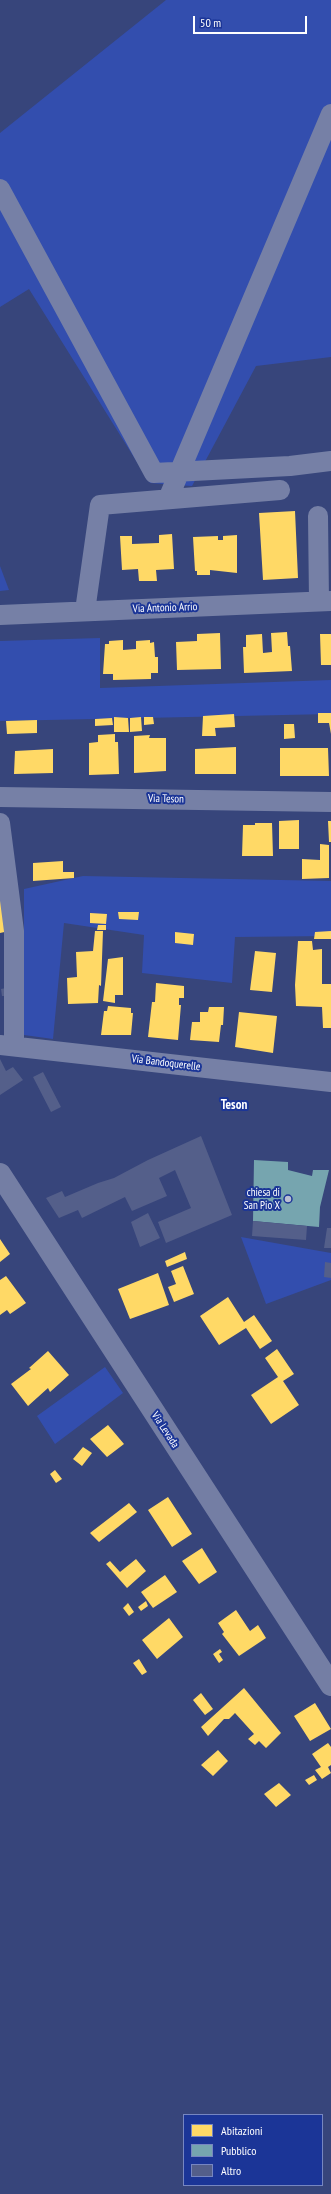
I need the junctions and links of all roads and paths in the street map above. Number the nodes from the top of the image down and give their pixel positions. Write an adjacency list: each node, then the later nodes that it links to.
1 (331, 114): 4 (street)
2 (0, 189): 4 (street)
3 (331, 461): 4 (street)
4 (178, 472): 6 (street)
5 (280, 490): 6 (street)
6 (168, 499): 9 (street)
7 (318, 516): 8 (street)
8 (325, 601): 9 (street, Via Antonio Arrio)
9 (84, 612): 10 (street, Via Antonio Arrio)
10 (0, 615)
11 (0, 797): 12 (street, Via Teson)
12 (331, 802)
13 (0, 823): 14 (street)
14 (7, 1045): 15 (street, Via Bandoquerelle)
15 (331, 1082)
16 (0, 1174): 17 (main road, Via Levada)
17 (331, 1685)

